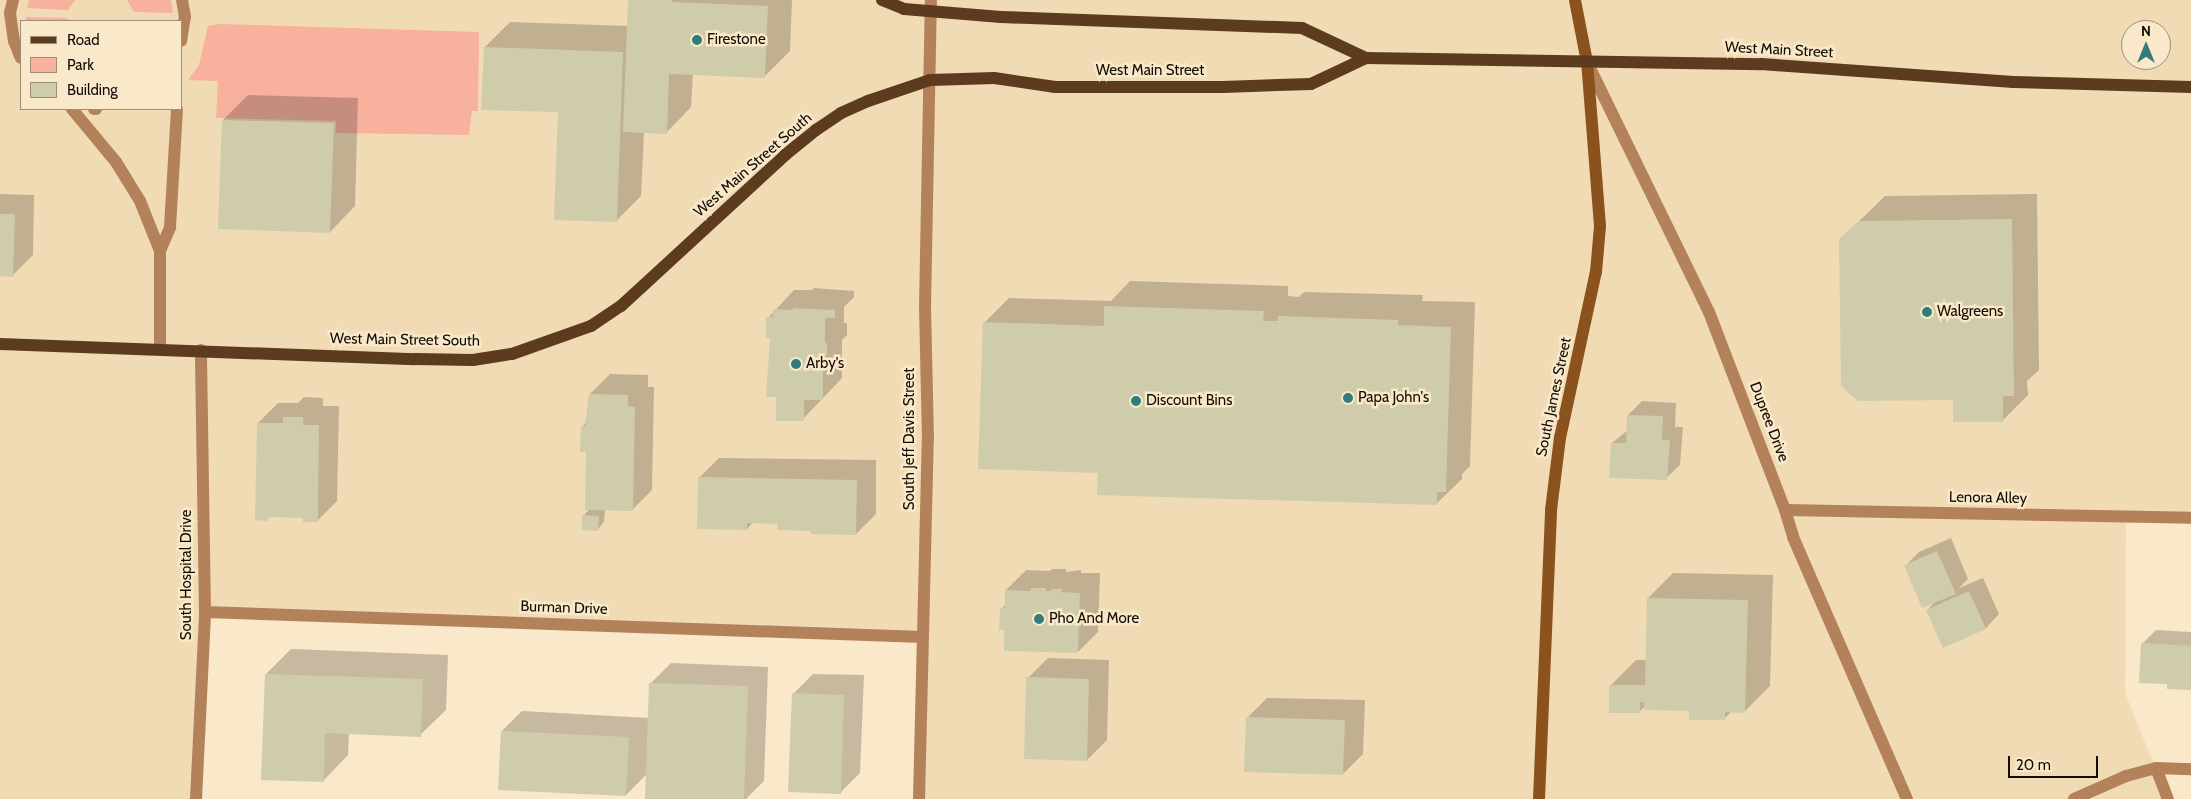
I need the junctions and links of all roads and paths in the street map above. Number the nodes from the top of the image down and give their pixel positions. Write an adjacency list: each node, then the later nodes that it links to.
1 (13, 0): 7 (street)
2 (182, 0): 6 (street)
3 (882, 0): 5 (main road, West Main Street)
4 (1575, 0): 9 (street, South James Street)
5 (931, 6): 8 (main road, West Main Street); 10 (street, South Jeff Davis Street)
6 (182, 35)
7 (20, 56)
8 (1366, 58): 9 (main road, West Main Street); 10 (main road, West Main Street)
9 (1587, 62): 11 (main road, West Main Street); 18 (street, Dupree Drive); 26 (street, South James Street)
10 (930, 80): 17 (main road, West Main Street South); 21 (street, South Jeff Davis Street)
11 (2191, 86)
12 (73, 110): 14 (street)
13 (177, 110): 14 (street)
14 (160, 251): 16 (street)
15 (0, 344): 16 (main road, West Main Street South)
16 (160, 349): 17 (main road, West Main Street South)
17 (201, 350): 20 (street, South Hospital Drive)
18 (1785, 510): 19 (street, Lenora Alley); 27 (street, Dupree Drive)
19 (2191, 518)
20 (205, 612): 21 (street, Burman Drive); 24 (street, South Hospital Drive)
21 (923, 637): 25 (street, South Jeff Davis Street)
22 (2156, 768): 23 (street); 28 (street); 29 (street)
23 (2191, 769)
24 (196, 799)
25 (919, 799)
26 (1540, 799)
27 (1907, 799)
28 (2074, 799)
29 (2168, 799)

